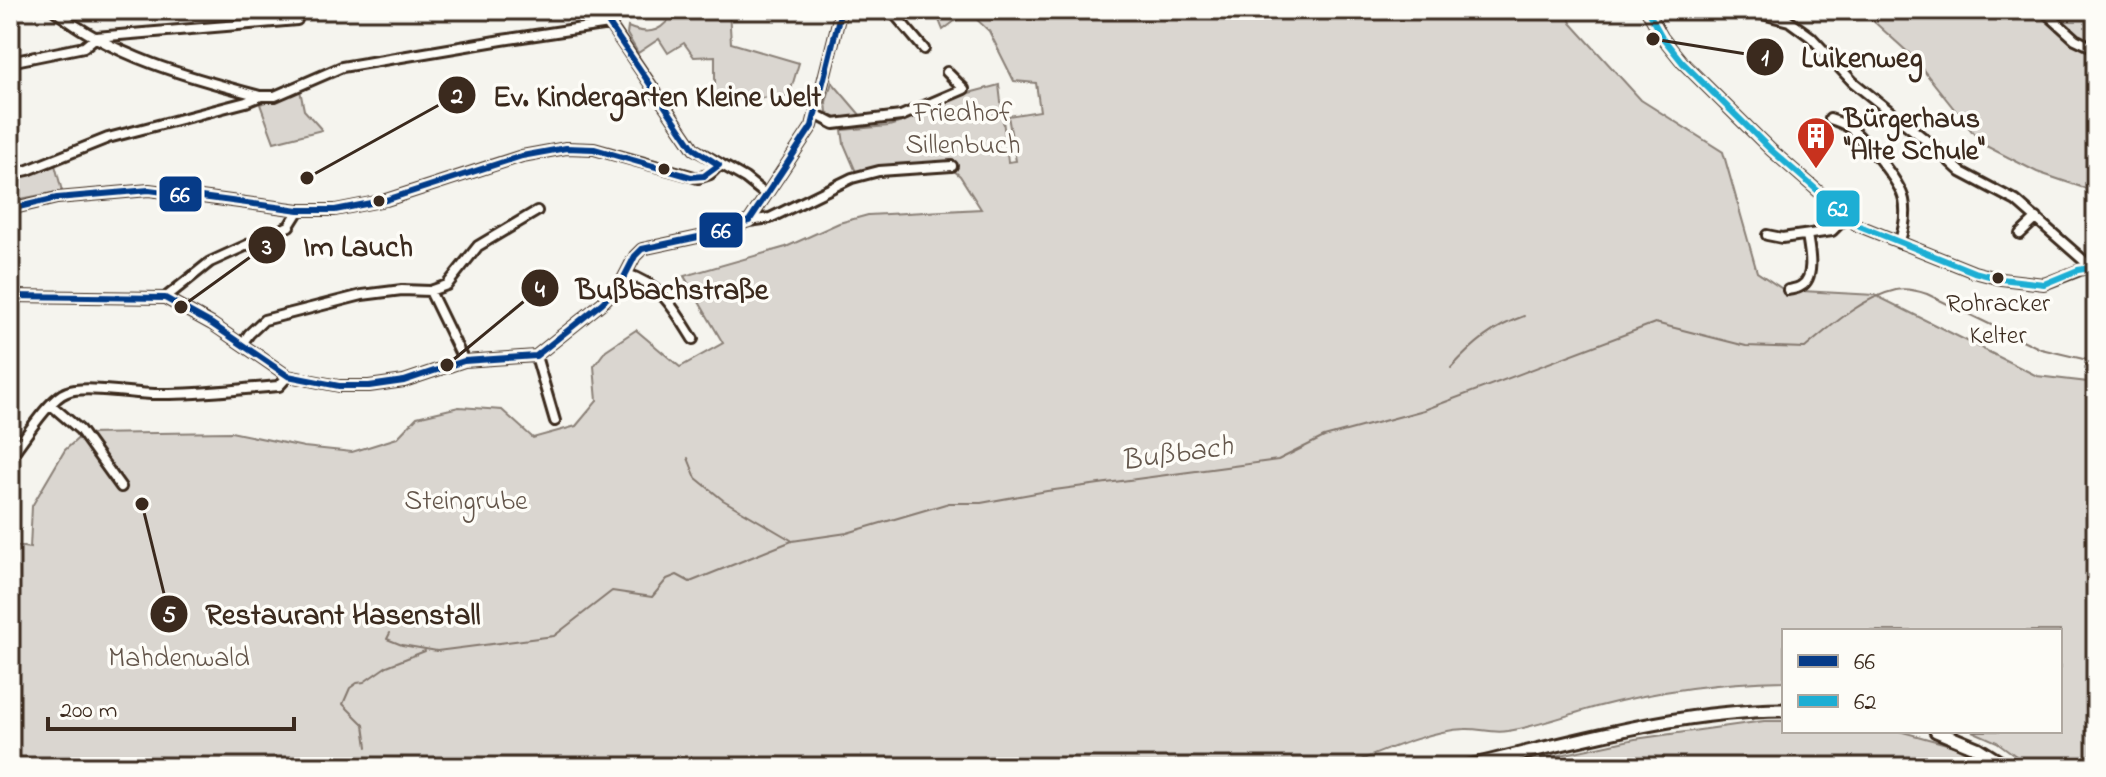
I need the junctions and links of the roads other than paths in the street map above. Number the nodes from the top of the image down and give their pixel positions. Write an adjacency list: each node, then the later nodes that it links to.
1 (54, 10): 13 (street)
2 (600, 10): 12 (street)
3 (624, 10): 12 (street)
4 (841, 10): 19 (street)
5 (891, 10): 14 (street)
6 (1747, 10): 11 (street)
7 (1778, 10): 11 (street)
8 (2043, 10): 15 (street)
9 (1650, 11): 28 (street)
10 (297, 20): 13 (street)
11 (1789, 21): 29 (street)
12 (609, 24): 18 (street); 21 (street)
13 (96, 37): 16 (street); 18 (street)
14 (924, 49)
15 (2096, 49)
16 (10, 62)
17 (947, 72): 19 (street)
18 (261, 96): 23 (street)
19 (817, 115): 24 (street)
20 (1830, 119): 34 (street)
21 (719, 165): 24 (street); 26 (street)
22 (952, 166): 30 (street)
23 (10, 174)
24 (765, 194): 30 (street)
25 (10, 209): 26 (street)
26 (299, 210): 41 (street)
27 (537, 211): 39 (street)
28 (1846, 217): 33 (street); 34 (street)
29 (2037, 218): 31 (street); 36 (street)
30 (749, 221): 37 (street)
31 (2020, 234)
32 (1767, 235): 33 (street)
33 (1807, 235): 38 (street)
34 (1899, 243): 36 (street)
35 (2096, 255): 36 (street)
36 (2093, 267)
37 (627, 274): 42 (street); 44 (street)
38 (1788, 290)
39 (430, 291): 43 (street); 45 (street)
40 (10, 296): 41 (street)
41 (165, 298): 43 (street)
42 (693, 339)
43 (242, 344): 46 (street)
44 (536, 356): 45 (street); 48 (street)
45 (464, 361): 46 (street)
46 (288, 376): 47 (street)
47 (51, 405): 49 (street); 50 (street)
48 (555, 421)
49 (10, 457)
50 (121, 487)
51 (1782, 710): 53 (main road)
52 (1941, 733): 54 (main road)
53 (1465, 767)
54 (2007, 767)

